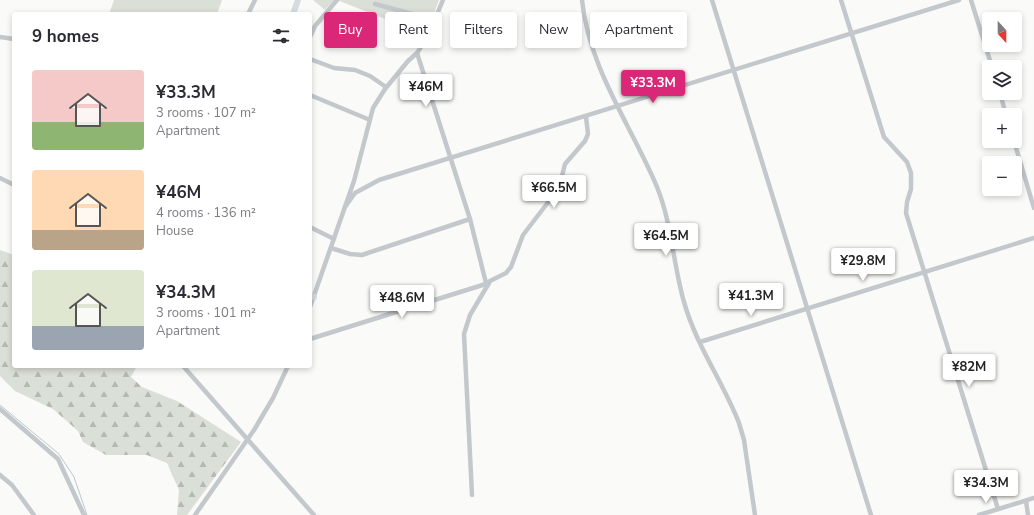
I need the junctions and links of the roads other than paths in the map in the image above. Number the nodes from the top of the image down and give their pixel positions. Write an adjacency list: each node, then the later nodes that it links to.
1 (255, 0): 11 (street)
2 (298, 0): 12 (main road)
3 (337, 0): 15 (street)
4 (443, 0): 14 (street)
5 (582, 0): 26 (street)
6 (712, 0): 23 (street)
7 (841, 0): 16 (street)
8 (960, 0): 16 (street)
9 (971, 0): 22 (street)
10 (375, 4): 13 (street)
11 (249, 12)
12 (294, 12)
13 (405, 12)
14 (438, 12)
15 (312, 33)
16 (852, 34): 23 (street); 40 (street)
17 (0, 37): 18 (street)
18 (12, 38)
19 (420, 48): 20 (street)
20 (417, 53): 24 (street); 30 (street)
21 (312, 59): 24 (street)
22 (990, 60)
23 (733, 71): 26 (street); 43 (street)
24 (386, 87): 28 (street)
25 (312, 96): 28 (street)
26 (618, 107): 27 (street); 45 (street)
27 (586, 117): 30 (street); 41 (street)
28 (370, 120): 33 (street)
29 (1016, 148): 34 (street)
30 (451, 158): 33 (street); 35 (street)
31 (0, 178): 32 (street)
32 (12, 184)
33 (345, 207): 38 (street)
34 (1034, 208)
35 (470, 220): 39 (street); 41 (street)
36 (312, 228): 38 (street)
37 (1034, 238): 40 (street)
38 (334, 239): 39 (street)
39 (331, 248): 42 (street)
40 (925, 272): 43 (street); 54 (street)
41 (488, 283): 44 (street); 51 (street)
42 (312, 296)
43 (807, 308): 45 (street); 60 (street)
44 (312, 337)
45 (700, 342): 59 (street)
46 (185, 368): 49 (street)
47 (287, 368): 49 (street)
48 (0, 409): 56 (street)
49 (248, 439): 57 (street); 58 (street)
50 (0, 475): 55 (street)
51 (472, 495)
52 (1034, 498): 53 (street)
53 (1026, 501): 54 (street); 62 (street)
54 (998, 509): 61 (street)
55 (34, 515)
56 (84, 515)
57 (194, 515)
58 (314, 515)
59 (755, 515)
60 (871, 515)
61 (979, 515)
62 (1028, 515)

